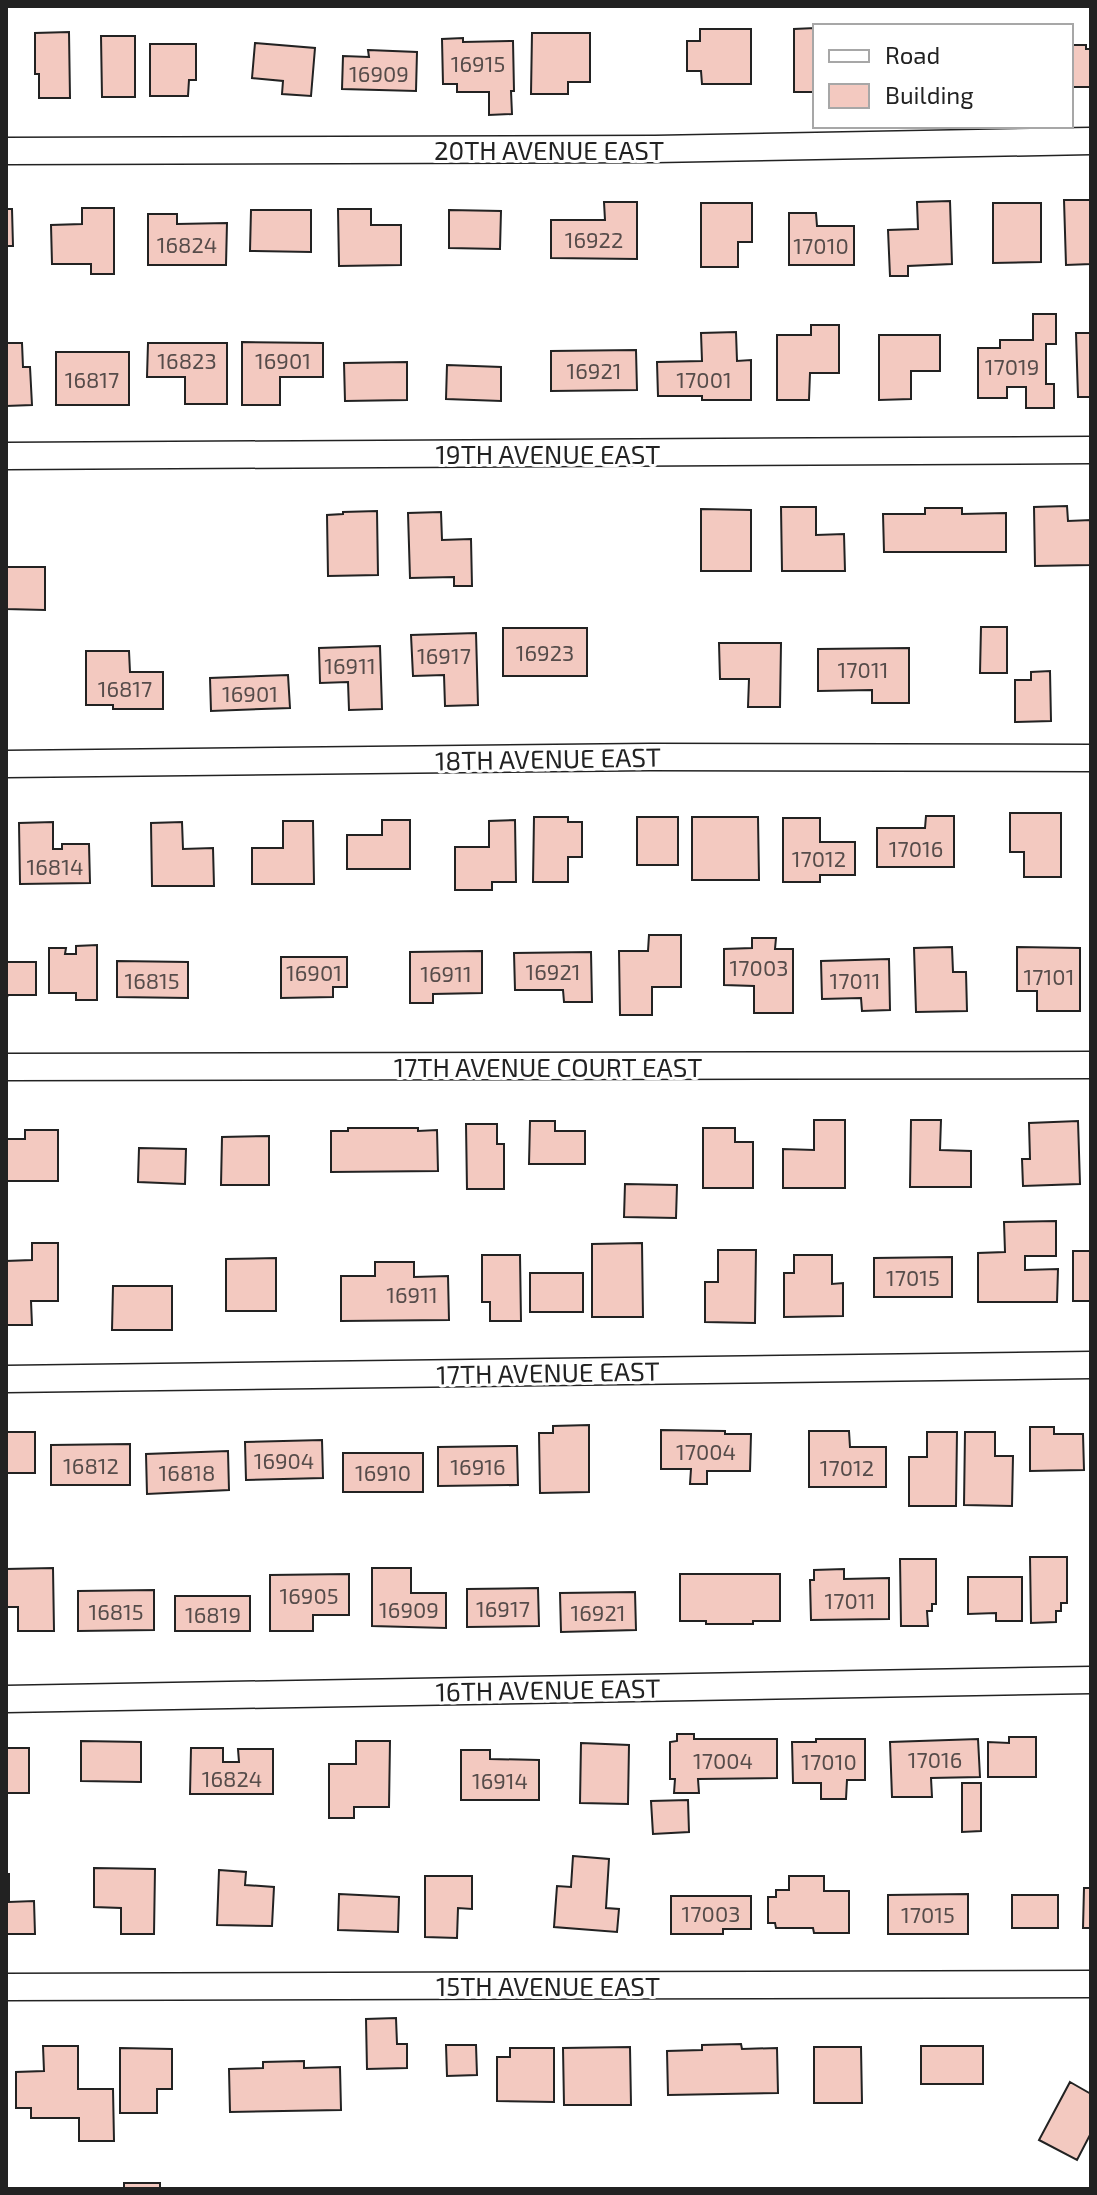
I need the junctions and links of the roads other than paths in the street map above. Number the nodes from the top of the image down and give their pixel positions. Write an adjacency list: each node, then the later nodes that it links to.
1 (1091, 141): 2 (street, 20TH AVENUE EAST)
2 (6, 151)
3 (1091, 450): 4 (street, 19TH AVENUE EAST)
4 (6, 456)
5 (1091, 758): 6 (street, 18TH AVENUE EAST)
6 (6, 764)
7 (1091, 1065): 8 (street, 17TH AVENUE COURT EAST)
8 (6, 1067)
9 (1091, 1365): 10 (street, 17TH AVENUE EAST)
10 (6, 1379)
11 (1091, 1680): 12 (street, 16TH AVENUE EAST)
12 (6, 1699)
13 (1091, 1984): 14 (street, 15TH AVENUE EAST)
14 (6, 1987)

